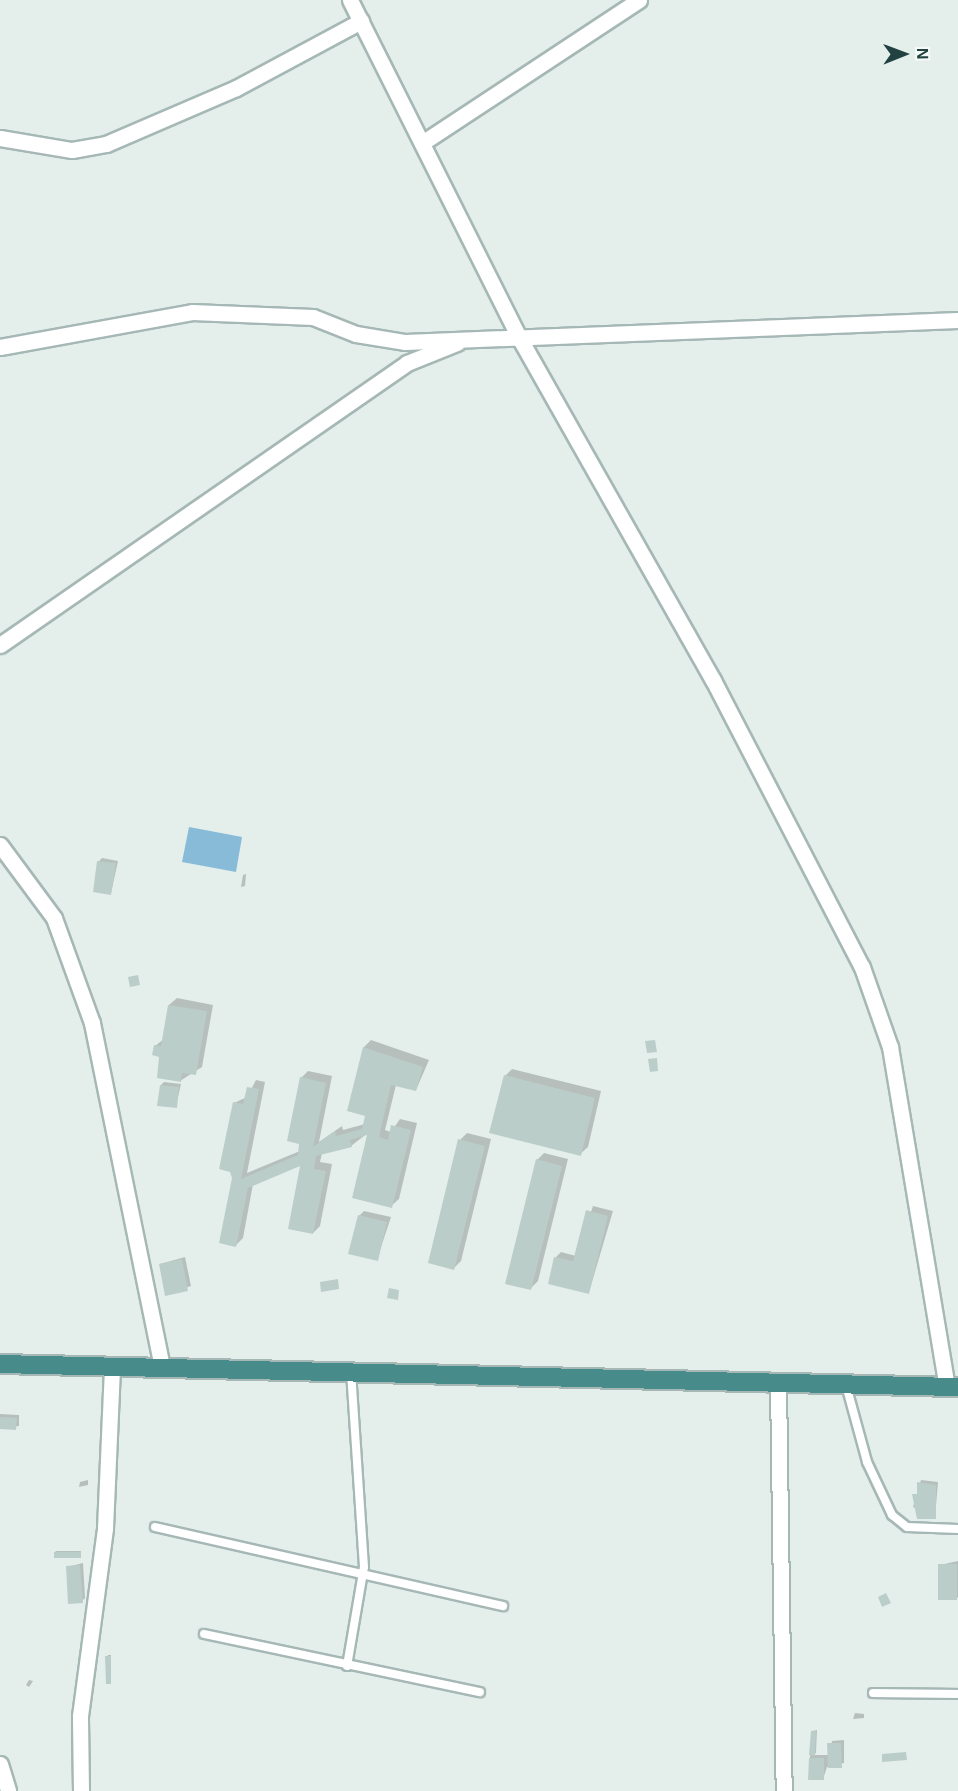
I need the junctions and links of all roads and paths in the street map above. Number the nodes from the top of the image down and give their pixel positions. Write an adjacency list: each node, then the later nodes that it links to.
1 (350, 0): 3 (street)
2 (639, 0): 5 (street)
3 (361, 21): 4 (street); 5 (street)
4 (0, 138)
5 (422, 143): 8 (street)
6 (958, 320): 8 (street)
7 (465, 339): 8 (street); 9 (street); 10 (street)
8 (520, 339): 18 (street)
9 (0, 347)
10 (0, 645)
11 (0, 845): 14 (street)
12 (0, 1364): 13 (highway)
13 (112, 1366): 14 (highway); 30 (street)
14 (162, 1368): 15 (highway)
15 (351, 1372): 16 (highway); 21 (lane)
16 (778, 1382): 17 (highway); 31 (street)
17 (845, 1384): 18 (highway); 20 (lane)
18 (953, 1386)
19 (155, 1527): 21 (lane)
20 (958, 1529)
21 (362, 1575): 22 (lane); 24 (lane)
22 (503, 1606)
23 (204, 1634): 24 (lane)
24 (347, 1666): 25 (lane)
25 (480, 1692)
26 (873, 1692): 27 (lane)
27 (958, 1694)
28 (0, 1764): 29 (street)
29 (8, 1791)
30 (81, 1791)
31 (784, 1791)

